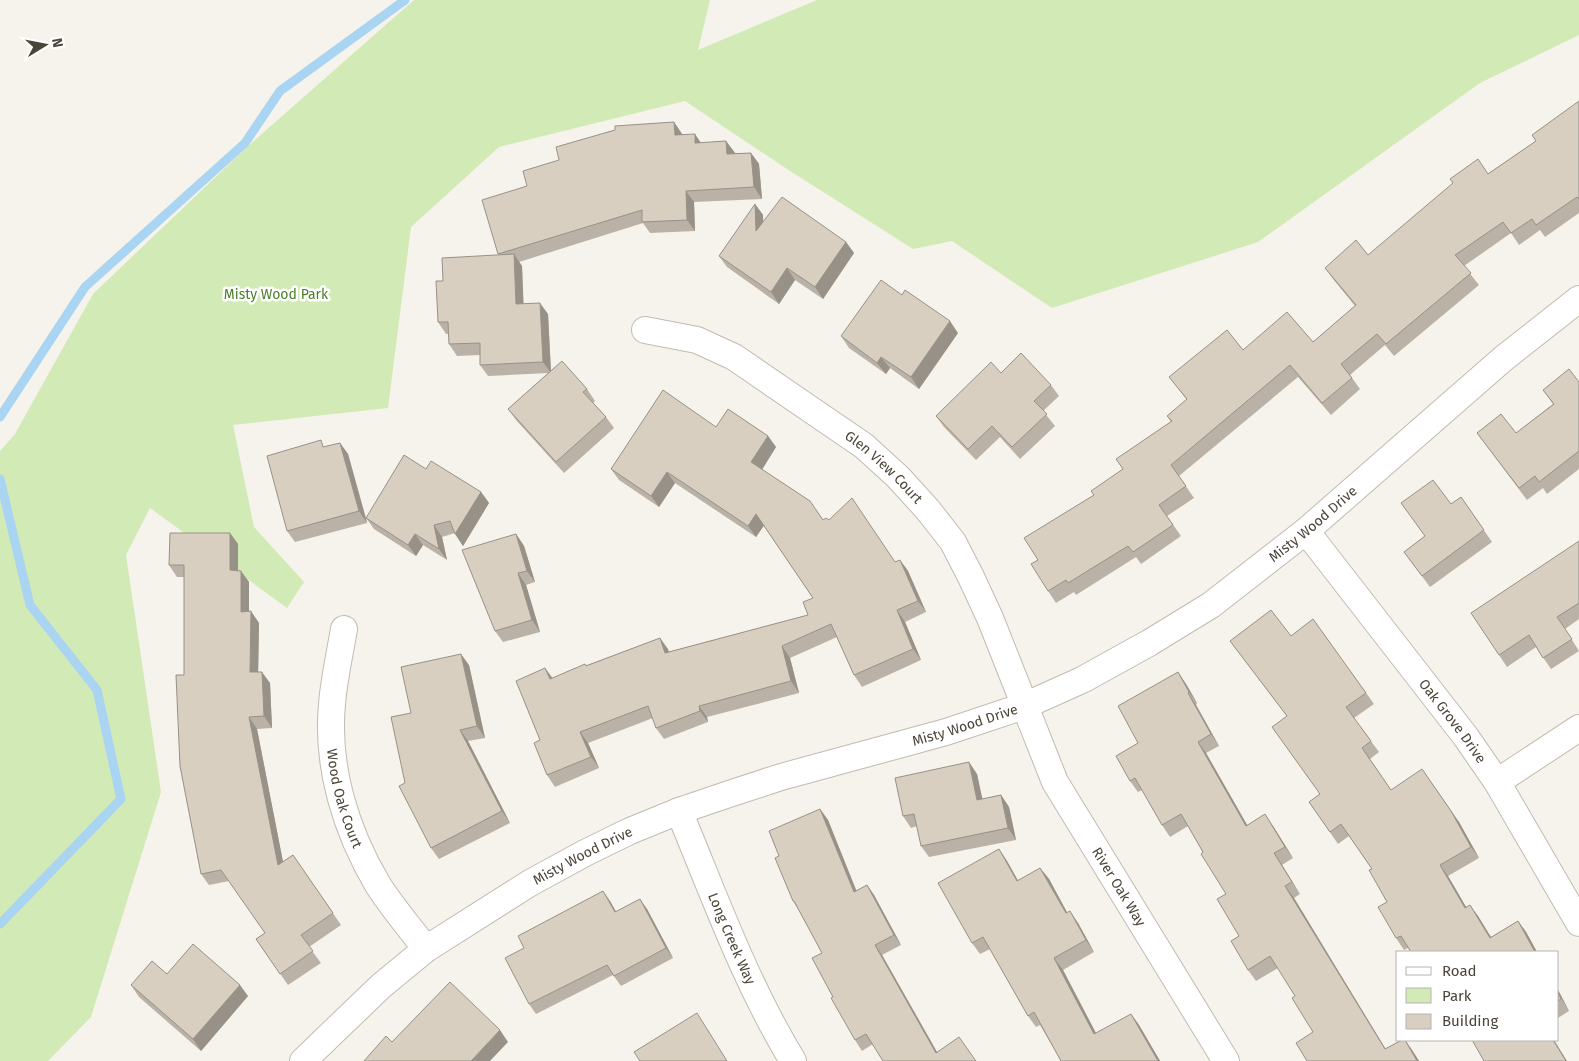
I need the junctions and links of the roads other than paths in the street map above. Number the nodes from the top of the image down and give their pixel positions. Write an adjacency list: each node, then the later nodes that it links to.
1 (1579, 299): 3 (street, Misty Wood Drive)
2 (645, 330): 5 (street, Glen View Court)
3 (1306, 531): 5 (street, Misty Wood Drive); 7 (street, Oak Grove Drive)
4 (344, 629): 10 (street, Wood Oak Court)
5 (1024, 706): 8 (street, Misty Wood Drive); 13 (street, River Oak Way)
6 (1579, 728): 7 (street)
7 (1497, 782): 9 (street, Oak Grove Drive)
8 (679, 810): 10 (street, Misty Wood Drive); 12 (street, Long Creek Way)
9 (1579, 923)
10 (426, 949): 11 (street, Misty Wood Drive)
11 (303, 1061)
12 (793, 1061)
13 (1226, 1061)

